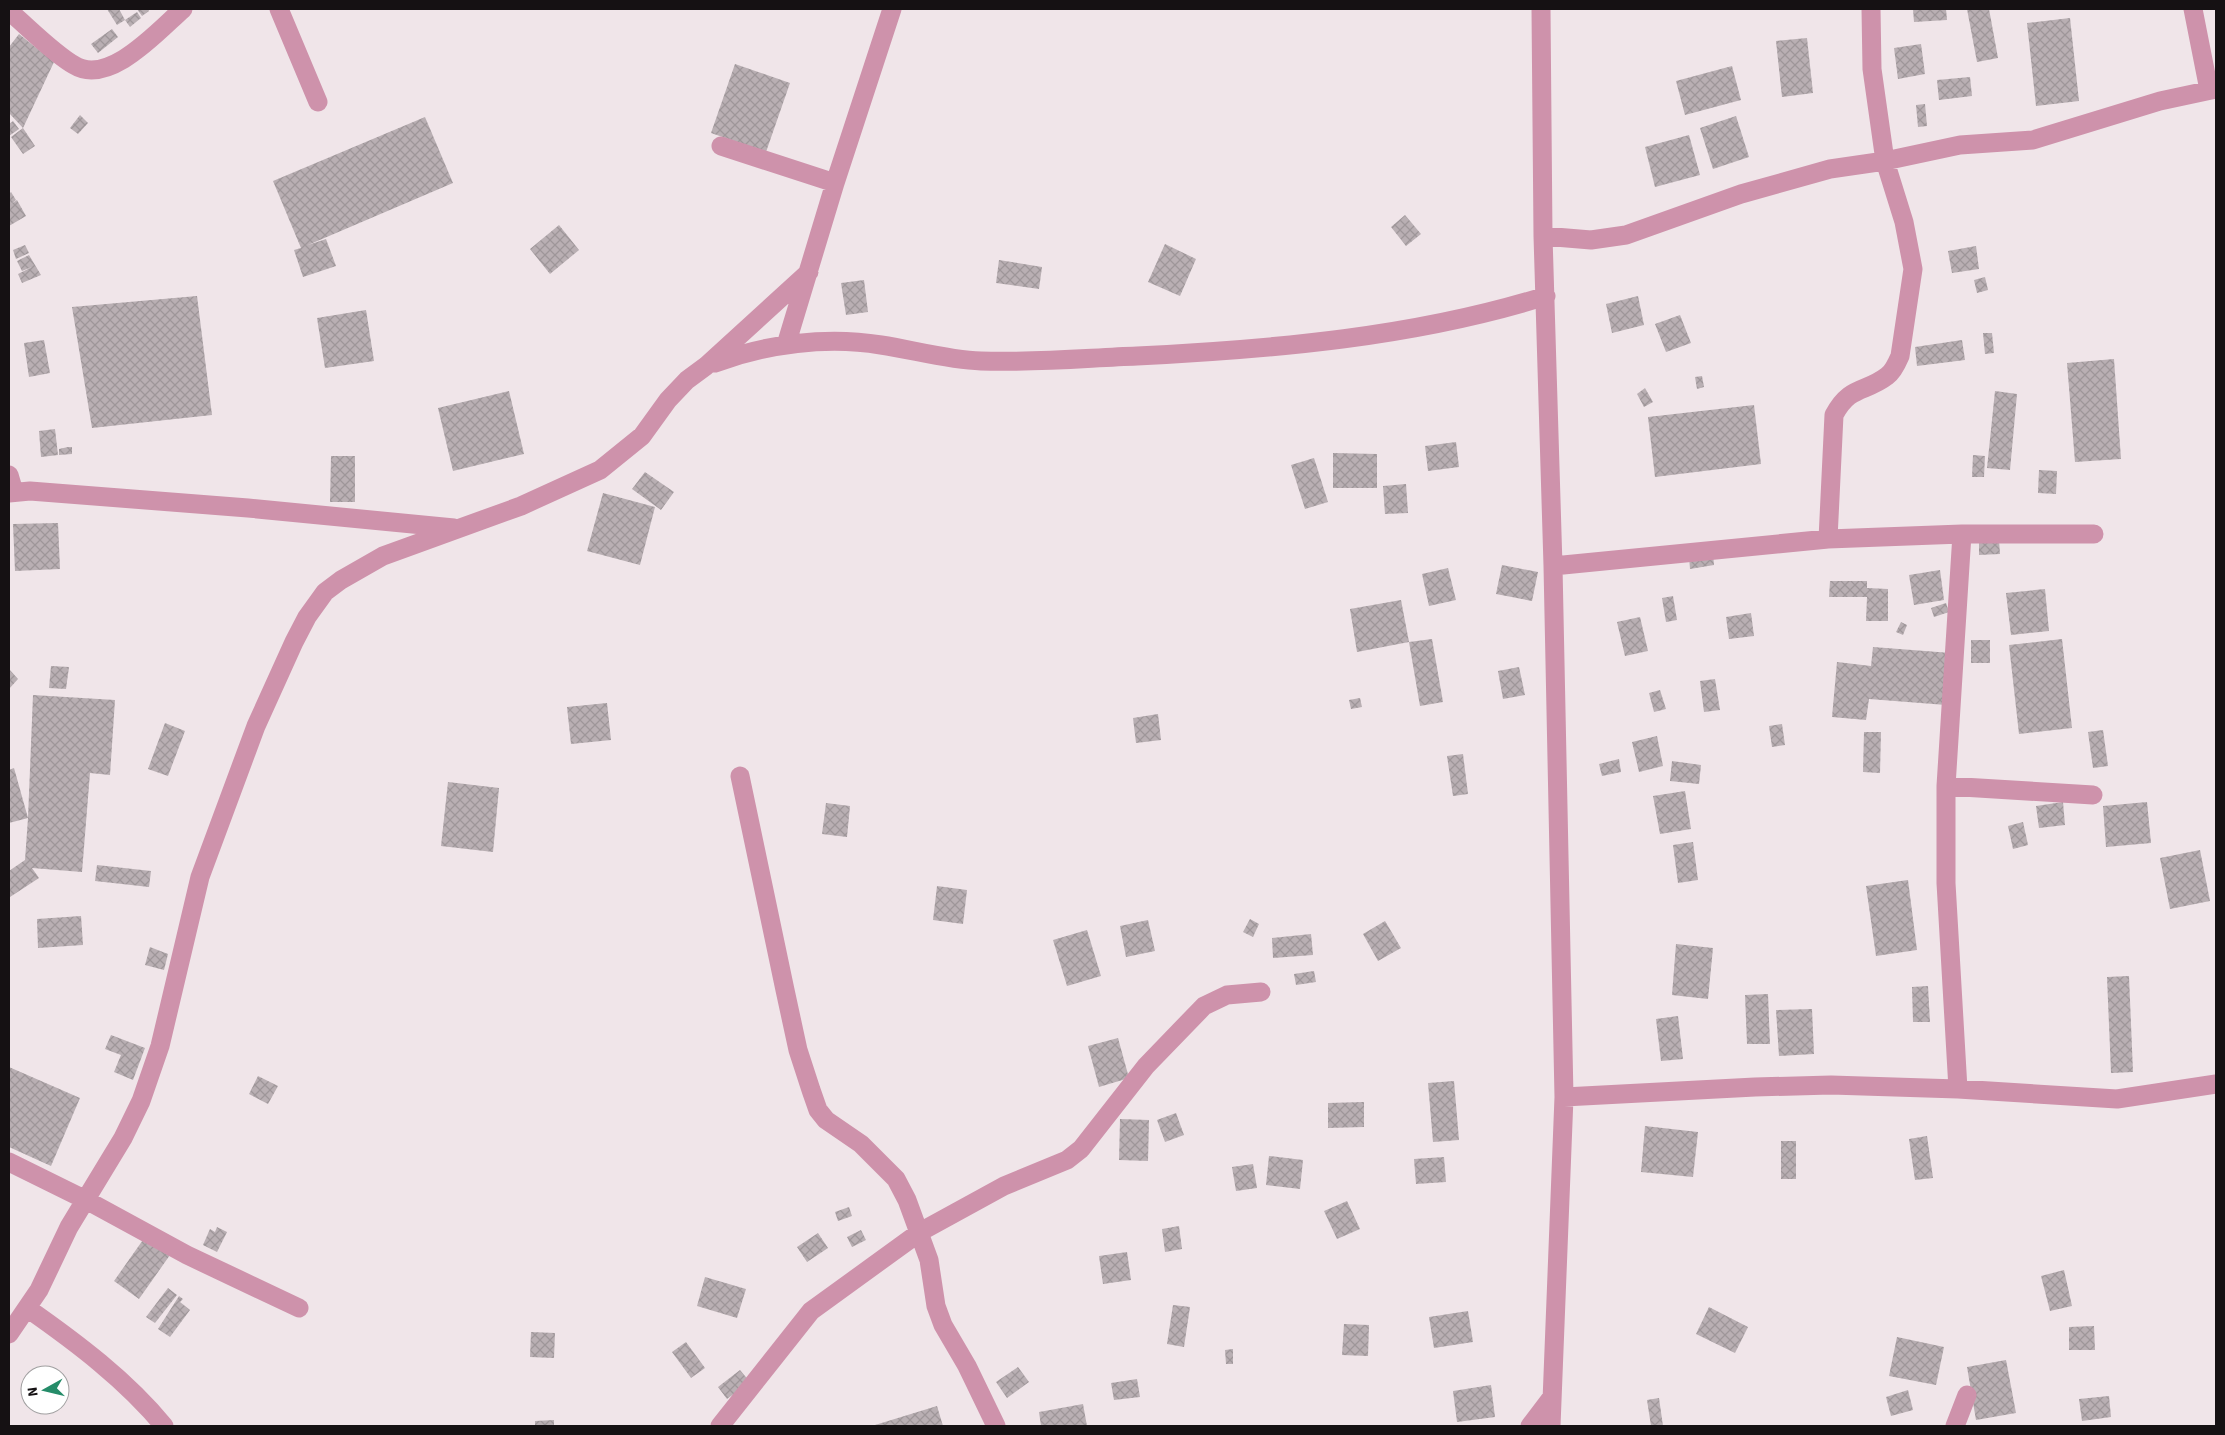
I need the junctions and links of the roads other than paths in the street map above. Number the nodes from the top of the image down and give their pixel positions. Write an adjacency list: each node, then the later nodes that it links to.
1 (183, 9): 7 (street)
2 (280, 9): 9 (street)
3 (892, 9): 12 (street)
4 (1541, 9): 13 (street)
5 (1871, 9): 11 (street)
6 (2193, 9): 8 (street)
7 (9, 11)
8 (2213, 89): 11 (street)
9 (318, 102)
10 (721, 146): 12 (street)
11 (1885, 161): 13 (street); 22 (street)
12 (835, 183): 14 (street)
13 (1543, 236): 15 (street)
14 (810, 272): 16 (street); 17 (street)
15 (1546, 296): 16 (street); 23 (street)
16 (786, 345): 17 (street)
17 (706, 366): 19 (street)
18 (11, 487): 19 (street)
19 (458, 528): 32 (street)
20 (1962, 534): 21 (street); 22 (street); 25 (street)
21 (2094, 534)
22 (1828, 539): 23 (street)
23 (1553, 566): 30 (street)
24 (740, 776): 33 (street)
25 (1946, 786): 26 (street); 29 (street)
26 (2092, 795)
27 (1261, 992): 33 (street)
28 (2216, 1084): 29 (street)
29 (1958, 1089): 30 (street)
30 (1564, 1097): 38 (street)
31 (9, 1162): 32 (street)
32 (86, 1200): 34 (street); 35 (street)
33 (920, 1232): 40 (street); 41 (street)
34 (28, 1308): 36 (street); 39 (street)
35 (299, 1308)
36 (10, 1331)
37 (1967, 1395): 44 (street)
38 (1552, 1397): 42 (street); 43 (street)
39 (164, 1426)
40 (720, 1426)
41 (996, 1426)
42 (1530, 1426)
43 (1551, 1426)
44 (1955, 1426)

